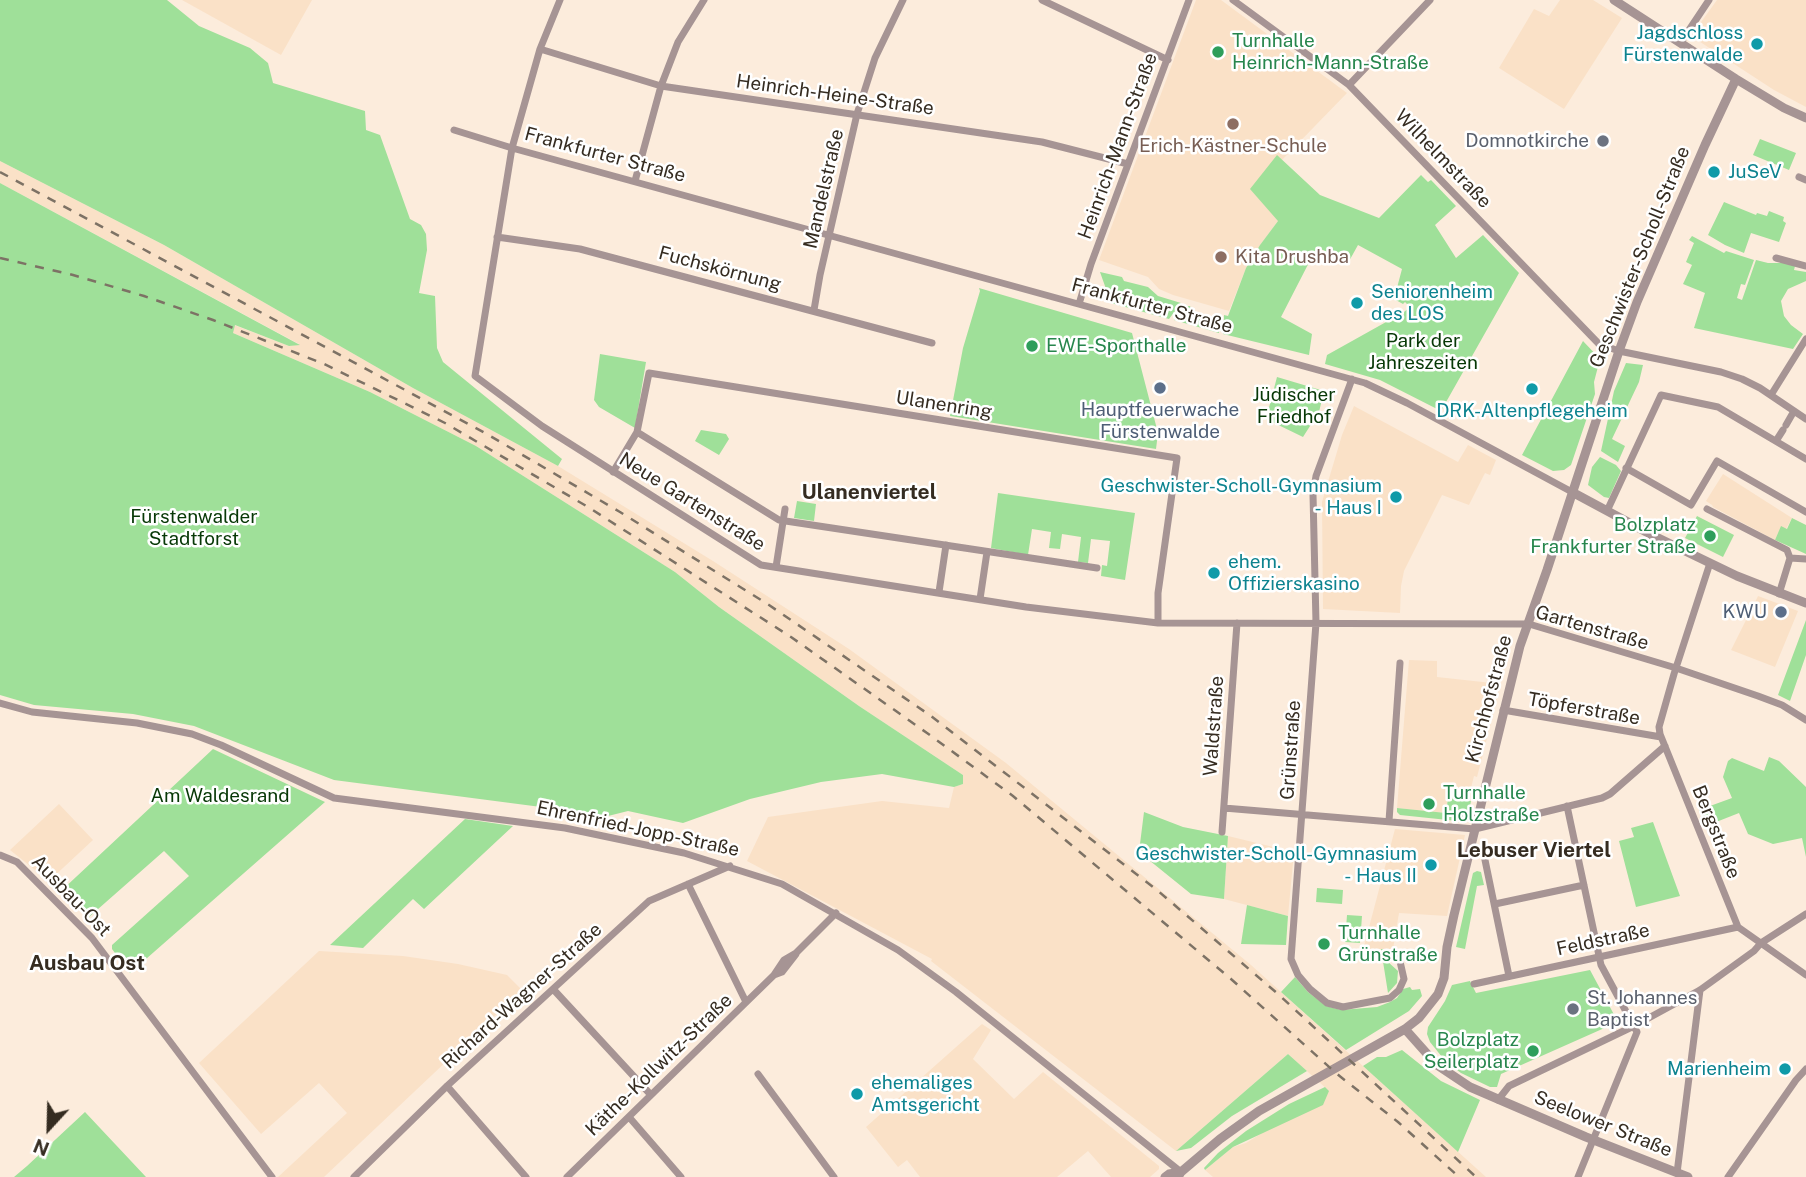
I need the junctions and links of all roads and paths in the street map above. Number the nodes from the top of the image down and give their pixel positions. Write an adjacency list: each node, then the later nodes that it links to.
1 (559, 0): 11 (street, Neue Gartenstraße)
2 (704, 0): 15 (street)
3 (903, 0): 16 (street, Mandelstraße)
4 (1042, 0): 12 (street)
5 (1189, 0): 12 (street, Heinrich-Mann-Straße)
6 (1233, 0): 14 (street, Wilhelmstraße)
7 (1430, 0): 14 (street)
8 (1614, 0): 10 (street)
9 (1709, 0): 10 (street)
10 (1681, 42): 13 (street)
11 (540, 49): 15 (street, Heinrich-Heine-Straße); 19 (street, Neue Gartenstraße)
12 (1168, 60): 20 (street, Heinrich-Mann-Straße)
13 (1736, 79): 17 (street); 30 (street, Geschwister-Scholl-Straße)
14 (1349, 85): 30 (street, Wilhelmstraße)
15 (661, 86): 16 (street, Heinrich-Heine-Straße); 21 (street)
16 (857, 114): 20 (street, Heinrich-Heine-Straße); 22 (street, Mandelstraße)
17 (1806, 117)
18 (454, 130): 19 (street, Frankfurter Straße)
19 (512, 148): 21 (street, Frankfurter Straße); 23 (street, Neue Gartenstraße)
20 (1128, 164): 26 (street, Heinrich-Mann-Straße)
21 (635, 181): 22 (street, Frankfurter Straße)
22 (830, 235): 26 (street, Frankfurter Straße); 27 (street, Mandelstraße)
23 (497, 237): 27 (street, Fuchskörnung); 39 (street, Neue Gartenstraße)
24 (1776, 258): 25 (street)
25 (1806, 266)
26 (1079, 304): 31 (street, Frankfurter Straße)
27 (814, 310): 29 (street, Fuchskörnung)
28 (1806, 340): 32 (street)
29 (932, 343)
30 (1619, 351): 32 (street, Wilhelmstraße); 40 (street, Geschwister-Scholl-Straße)
31 (1352, 379): 40 (street, Frankfurter Straße); 59 (street, Grünstraße)
32 (1771, 395): 33 (street, Wilhelmstraße)
33 (1794, 411): 34 (street, Wilhelmstraße); 36 (street)
34 (1806, 419)
35 (637, 432): 39 (street, Ulanenring); 45 (street); 57 (street, Ulanenring)
36 (1776, 441): 37 (street); 38 (street)
37 (1806, 459)
38 (1626, 468): 43 (street); 44 (street)
39 (613, 472): 51 (street, Neue Gartenstraße)
40 (1572, 492): 43 (street, Frankfurter Straße); 60 (street, Kirchhofstraße)
41 (785, 509): 45 (street)
42 (1707, 509): 48 (street)
43 (1607, 511): 50 (street, Frankfurter Straße)
44 (1806, 512)
45 (783, 521): 46 (street); 51 (street)
46 (946, 545): 47 (street); 53 (street)
47 (987, 552): 52 (street); 55 (street)
48 (1790, 558): 49 (street); 54 (street)
49 (1806, 559)
50 (1710, 563): 54 (street, Frankfurter Straße); 62 (street)
51 (776, 567): 53 (street, Neue Gartenstraße)
52 (1097, 568)
53 (939, 592): 55 (street, Neue Gartenstraße)
54 (1779, 594): 56 (street, Frankfurter Straße)
55 (980, 599): 57 (street, Neue Gartenstraße)
56 (1806, 603)
57 (1158, 623): 58 (street, Neue Gartenstraße)
58 (1237, 623): 59 (street, Neue Gartenstraße); 69 (street, Waldstraße)
59 (1315, 623): 60 (street, Gartenstraße); 70 (street, Grünstraße)
60 (1529, 624): 62 (street, Gartenstraße); 64 (street, Kirchhofstraße)
61 (1400, 663): 71 (street)
62 (1676, 668): 65 (street, Gartenstraße); 66 (street)
63 (0, 703): 76 (street, Ehrenfried-Jopp-Straße)
64 (1503, 710): 66 (street, Töpferstraße); 72 (street, Kirchhofstraße)
65 (1806, 720)
66 (1661, 737): 67 (street, Bergstraße)
67 (1665, 746): 68 (street); 82 (street, Bergstraße)
68 (1567, 806): 72 (street); 78 (street)
69 (1224, 808): 70 (street); 73 (street, Waldstraße)
70 (1303, 814): 71 (street); 85 (street, Grünstraße)
71 (1389, 821): 72 (street)
72 (1475, 829): 93 (street, Kirchhofstraße)
73 (1222, 832)
74 (0, 855): 104 (street, Ausbau-Ost)
75 (1485, 860): 79 (street)
76 (730, 866): 77 (street, Richard-Wagner-Straße); 80 (street, Ehrenfried-Jopp-Straße)
77 (688, 884): 89 (street, Richard-Wagner-Straße); 91 (street)
78 (1584, 885): 79 (street); 84 (street)
79 (1495, 904): 87 (street)
80 (836, 913): 91 (street, Käthe-Kollwitz-Straße); 103 (street, Ehrenfried-Jopp-Straße)
81 (1806, 914): 83 (street)
82 (1738, 927): 83 (street); 84 (street, Feldstraße)
83 (1761, 943): 86 (street); 90 (street)
84 (1599, 956): 87 (street, Feldstraße); 92 (street)
85 (1399, 957)
86 (1806, 975)
87 (1509, 976): 88 (street, Feldstraße)
88 (1474, 984)
89 (553, 989): 96 (street, Richard-Wagner-Straße); 97 (street)
90 (1700, 990): 92 (street); 102 (street)
91 (746, 1002): 97 (street, Käthe-Kollwitz-Straße)
92 (1634, 1026): 98 (street); 100 (street)
93 (1405, 1029): 98 (street, Seelower Straße); 103 (street, Kirchhofstraße)
94 (1806, 1069): 113 (street)
95 (758, 1074): 109 (street)
96 (447, 1086): 105 (street, Richard-Wagner-Straße); 106 (street)
97 (651, 1095): 99 (street, Käthe-Kollwitz-Straße)
98 (1498, 1100): 100 (street, Seelower Straße)
99 (629, 1117): 107 (street, Käthe-Kollwitz-Straße); 108 (street)
100 (1594, 1140): 101 (street, Seelower Straße); 111 (street)
101 (1663, 1172): 102 (street, Seelower Straße)
102 (1677, 1173): 112 (street, Seelower Straße)
103 (1182, 1175): 110 (street)
104 (272, 1177)
105 (354, 1177)
106 (526, 1177)
107 (567, 1177)
108 (681, 1177)
109 (834, 1177)
110 (1165, 1177)
111 (1578, 1177)
112 (1688, 1177)
113 (1728, 1177)

